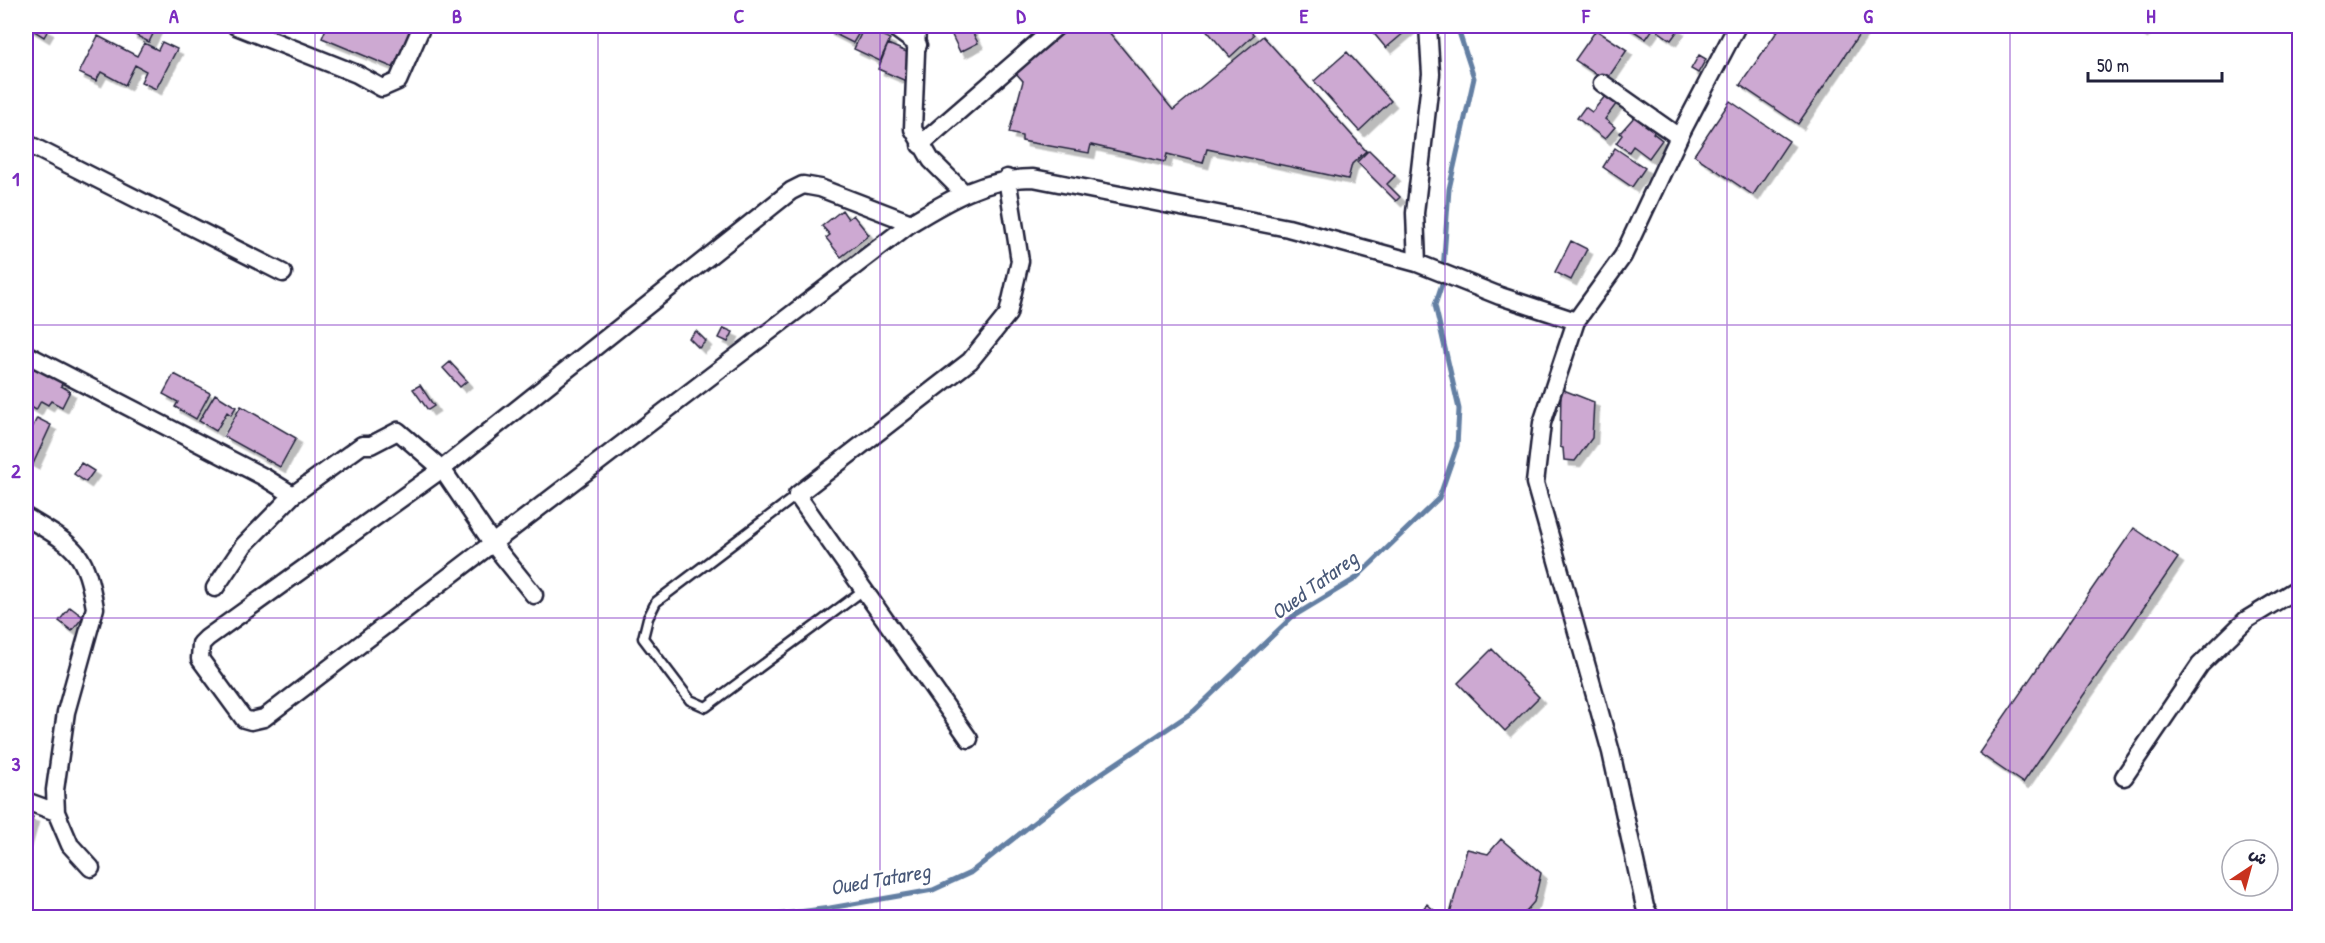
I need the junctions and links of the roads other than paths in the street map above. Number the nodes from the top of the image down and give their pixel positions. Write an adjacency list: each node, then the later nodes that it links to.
1 (241, 26): 2 (street)
2 (422, 26)
3 (892, 26): 8 (street)
4 (917, 26): 8 (street)
5 (1057, 26): 12 (street)
6 (1428, 26): 17 (street)
7 (1737, 26): 10 (street)
8 (918, 45): 12 (street)
9 (1602, 83): 10 (street)
10 (1679, 137): 19 (street)
11 (30, 145): 13 (street); 18 (street)
12 (920, 145): 15 (street)
13 (26, 163)
14 (1007, 178): 15 (street); 17 (street); 23 (street)
15 (963, 192): 16 (street)
16 (911, 223): 21 (street); 25 (street)
17 (1417, 263): 19 (street)
18 (283, 273)
19 (1576, 321): 35 (street)
20 (26, 354): 22 (street)
21 (442, 469): 22 (street); 25 (street); 25 (street)
22 (293, 495): 27 (street)
23 (797, 495): 28 (street); 28 (lane)
24 (26, 517): 33 (street)
25 (493, 544): 29 (street)
26 (2300, 587): 31 (street)
27 (215, 588)
28 (864, 589): 30 (street)
29 (534, 595)
30 (969, 739)
31 (2124, 777)
32 (26, 801): 33 (street)
33 (56, 812): 34 (street)
34 (91, 868)
35 (1651, 918)

